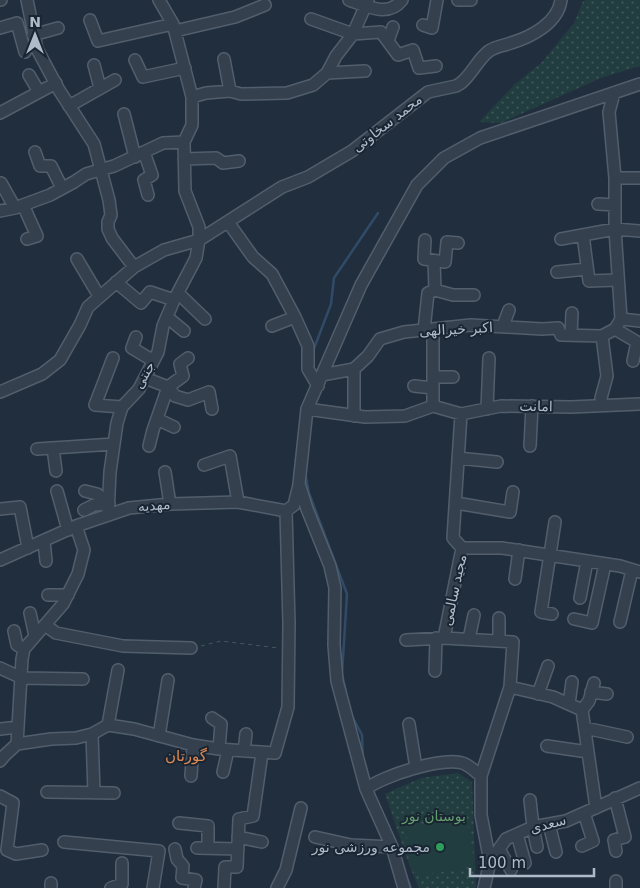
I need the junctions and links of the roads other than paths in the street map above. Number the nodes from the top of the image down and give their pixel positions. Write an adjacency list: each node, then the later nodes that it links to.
1 (27, 0): 19 (street)
2 (159, 0): 17 (street)
3 (349, 0): 9 (street)
4 (402, 0): 9 (street)
5 (437, 0): 13 (street)
6 (458, 0): 7 (street)
7 (471, 0)
8 (561, 0): 60 (street, محمد سخاوتی)
9 (367, 3): 18 (street)
10 (265, 5): 17 (street)
11 (311, 19): 18 (street)
12 (90, 20): 17 (street)
13 (423, 25)
14 (393, 27): 20 (street)
15 (0, 28): 21 (street)
16 (58, 28): 19 (street)
17 (174, 28): 26 (street)
18 (352, 34): 20 (street); 28 (street)
19 (33, 35): 21 (street)
20 (388, 41): 25 (street)
21 (37, 49): 31 (street)
22 (224, 59): 34 (street)
23 (135, 60): 26 (street)
24 (94, 65): 33 (street)
25 (436, 66)
26 (185, 68): 37 (street)
27 (365, 71): 28 (street)
28 (327, 73): 34 (street)
29 (29, 75): 35 (street)
30 (115, 80): 33 (street)
31 (56, 83): 35 (street); 39 (street)
32 (640, 84): 36 (street)
33 (100, 88): 39 (street)
34 (230, 91): 37 (street)
35 (39, 92): 41 (street)
36 (614, 93): 38 (street); 40 (street)
37 (192, 97): 43 (street)
38 (583, 103): 40 (street); 102 (street)
39 (69, 106): 48 (street)
40 (608, 112): 49 (street)
41 (0, 113)
42 (124, 114): 45 (street)
43 (184, 142): 45 (street); 46 (street)
44 (35, 152): 52 (street)
45 (140, 154): 48 (street); 53 (street)
46 (184, 159): 47 (street); 66 (street)
47 (239, 161)
48 (100, 168): 52 (street); 59 (street)
49 (615, 178): 50 (street); 55 (street)
50 (640, 178)
51 (1, 183): 56 (street)
52 (62, 188): 56 (street)
53 (148, 195)
54 (598, 204): 55 (street)
55 (615, 205): 61 (street)
56 (19, 206): 57 (street); 64 (street)
57 (0, 211)
58 (122, 216): 59 (street)
59 (108, 222): 71 (street)
60 (228, 222): 66 (street, محمد سخاوتی); 83 (street)
61 (615, 229): 62 (street); 63 (street); 74 (street)
62 (640, 231)
63 (583, 235): 65 (street); 72 (street)
64 (27, 239)
65 (561, 239)
66 (199, 240): 71 (street, محمد سخاوتی); 79 (street, جنتی)
67 (425, 240): 70 (street)
68 (458, 243): 70 (street)
69 (77, 259): 78 (street)
70 (434, 261): 76 (street)
71 (134, 267): 75 (street, محمد سخاوتی)
72 (588, 269): 73 (street); 74 (street)
73 (557, 272)
74 (618, 280): 86 (street)
75 (116, 282): 78 (street, محمد سخاوتی); 79 (street)
76 (434, 290): 77 (street); 89 (street)
77 (474, 295)
78 (99, 296): 106 (street, محمد سخاوتی)
79 (176, 297): 82 (street, جنتی); 84 (street)
80 (509, 310): 88 (street)
81 (572, 312): 91 (street)
82 (167, 317): 90 (street); 97 (street, جنتی)
83 (295, 317): 87 (street); 102 (street)
84 (205, 319)
85 (640, 321): 86 (street)
86 (618, 324): 92 (street); 98 (street)
87 (272, 326)
88 (503, 326): 89 (street, اکبر خیرالهی); 91 (street, اکبر خیرالهی)
89 (429, 329): 99 (street, اکبر خیرالهی); 103 (street)
90 (184, 330)
91 (571, 335): 92 (street, اکبر خیرالهی)
92 (602, 336): 108 (street)
93 (136, 337): 97 (street)
94 (113, 358): 111 (street)
95 (188, 358): 105 (street)
96 (489, 358): 114 (street)
97 (152, 360): 101 (street, جنتی)
98 (633, 361)
99 (354, 369): 102 (street); 116 (street)
100 (453, 377): 103 (street)
101 (145, 378): 105 (street); 111 (street, جنتی)
102 (320, 380): 113 (street)
103 (433, 383): 104 (street); 109 (street)
104 (414, 386)
105 (168, 387): 112 (street); 117 (street)
106 (1, 390)
107 (640, 404): 108 (street, امانت)
108 (602, 405): 110 (street, امانت)
109 (434, 406): 115 (street, امانت); 116 (street)
110 (532, 406): 114 (street, امانت); 121 (street)
111 (122, 407): 119 (street, جنتی)
112 (212, 409)
113 (308, 409): 116 (street); 129 (street)
114 (487, 409): 115 (street, امانت)
115 (461, 414): 124 (street)
116 (354, 416)
117 (157, 419): 118 (street); 120 (street)
118 (174, 427)
119 (114, 444): 122 (street); 137 (street, جنتی)
120 (149, 446)
121 (530, 446)
122 (53, 448): 123 (street); 127 (street)
123 (37, 449)
124 (458, 458): 125 (street); 134 (street)
125 (497, 462)
126 (204, 465): 133 (street)
127 (56, 471)
128 (165, 472): 135 (street)
129 (299, 484): 139 (street); 207 (street)
130 (57, 492): 141 (street)
131 (85, 492): 137 (street)
132 (513, 492): 134 (street)
133 (238, 502): 135 (street, مهدیه); 139 (street, مهدیه)
134 (456, 503): 144 (street)
135 (170, 504): 137 (street, مهدیه)
136 (0, 509): 143 (street)
137 (108, 509): 138 (street); 141 (street, مهدیه)
138 (84, 510)
139 (286, 511): 200 (street)
140 (555, 522): 146 (street)
141 (72, 528): 142 (street, مهدیه); 154 (street)
142 (44, 541): 143 (street, مهدیه); 148 (street)
143 (28, 548): 147 (street, مهدیه)
144 (462, 548): 145 (street, مجید سالمی); 165 (street, مجید سالمی)
145 (519, 550): 146 (street, مجید سالمی); 152 (street)
146 (550, 554): 149 (street, مجید سالمی); 157 (street)
147 (0, 560)
148 (46, 561)
149 (586, 561): 150 (street, مجید سالمی); 155 (street)
150 (605, 564): 151 (street, مجید سالمی); 160 (street)
151 (636, 571): 161 (street)
152 (515, 579)
153 (48, 595): 154 (street)
154 (68, 595): 162 (street)
155 (580, 598)
156 (30, 614): 164 (street)
157 (552, 614)
158 (474, 615): 166 (street)
159 (499, 618): 168 (street)
160 (574, 619)
161 (620, 622)
162 (45, 625): 164 (street); 169 (street)
163 (14, 632): 170 (street)
164 (35, 636): 170 (street)
165 (440, 638): 166 (street, مجید سالمی); 167 (street); 174 (street)
166 (469, 639): 168 (street, مجید سالمی)
167 (406, 640)
168 (499, 641): 179 (street)
169 (191, 648)
170 (24, 650): 175 (street)
171 (548, 666): 180 (street)
172 (0, 668): 175 (street)
173 (118, 670): 186 (street)
174 (435, 671)
175 (22, 678): 176 (street); 187 (street)
176 (83, 679)
177 (168, 680): 192 (street)
178 (572, 682): 182 (street)
179 (510, 687): 180 (street); 205 (street)
180 (538, 694): 182 (street)
181 (606, 694): 183 (street)
182 (569, 704): 183 (street)
183 (582, 710): 188 (street)
184 (212, 718): 197 (street)
185 (409, 724): 202 (street)
186 (108, 725): 190 (street); 192 (street)
187 (18, 727): 189 (street); 194 (street)
188 (585, 728): 193 (street); 199 (street)
189 (0, 729)
190 (92, 734): 194 (street); 209 (street)
191 (246, 734): 198 (street)
192 (159, 736): 195 (street)
193 (628, 737)
194 (17, 744): 201 (street)
195 (193, 745): 197 (street); 204 (street)
196 (547, 746): 199 (street)
197 (223, 749): 198 (street); 203 (street)
198 (244, 751): 200 (street)
199 (588, 752): 215 (street)
200 (262, 753): 220 (street)
201 (0, 762)
202 (416, 768): 205 (street); 207 (street)
203 (223, 772)
204 (191, 776)
205 (481, 776): 235 (street)
206 (640, 788): 212 (street, سعدی)
207 (366, 789): 225 (street)
208 (47, 792): 209 (street)
209 (94, 793): 210 (street)
210 (114, 793)
211 (0, 796): 230 (street)
212 (616, 798): 215 (street, سعدی); 231 (street)
213 (530, 800): 219 (street)
214 (301, 808): 242 (street)
215 (596, 808): 216 (street, سعدی)
216 (584, 813): 218 (street, سعدی); 224 (street)
217 (180, 823): 228 (street)
218 (549, 824): 219 (street, سعدی); 232 (street)
219 (526, 830): 226 (street); 229 (street, سعدی); 234 (street)
220 (238, 837): 223 (street); 228 (street)
221 (315, 837): 225 (street)
222 (64, 842): 239 (street)
223 (262, 842)
224 (582, 846)
225 (392, 847): 243 (street)
226 (537, 847)
227 (175, 849): 240 (street)
228 (238, 849): 241 (street)
229 (499, 849): 235 (street, سعدی); 236 (street)
230 (42, 850)
231 (616, 851)
232 (556, 852)
233 (122, 863): 238 (street)
234 (525, 863)
235 (489, 865): 237 (street, سعدی)
236 (511, 870)
237 (484, 884)
238 (111, 888)
239 (153, 888)
240 (194, 888)
241 (224, 888)
242 (277, 888)
243 (404, 888)

